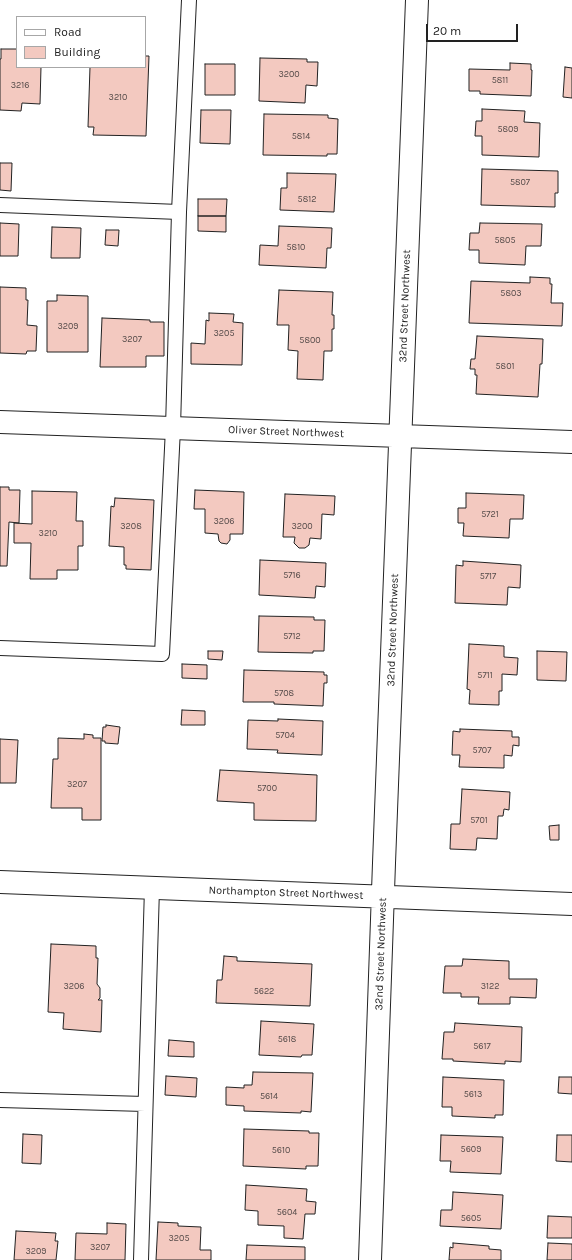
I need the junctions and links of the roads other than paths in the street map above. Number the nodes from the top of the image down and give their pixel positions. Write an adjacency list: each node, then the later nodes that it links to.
1 (189, 0): 4 (lane)
2 (417, 0): 7 (street, 32nd Street Northwest)
3 (0, 205): 4 (lane)
4 (179, 212): 6 (lane)
5 (0, 422): 6 (street, Oliver Street Northwest)
6 (173, 428): 7 (street, Oliver Street Northwest); 9 (lane)
7 (400, 436): 8 (street, Oliver Street Northwest); 12 (street, 32nd Street Northwest)
8 (572, 442)
9 (0, 648)
10 (0, 882): 11 (street, Northampton Street Northwest)
11 (152, 888): 12 (street, Northampton Street Northwest); 15 (lane)
12 (382, 897): 13 (street, Northampton Street Northwest); 17 (street, 32nd Street Northwest)
13 (572, 904)
14 (0, 1100): 15 (lane)
15 (145, 1104): 16 (lane)
16 (141, 1260)
17 (370, 1260)

